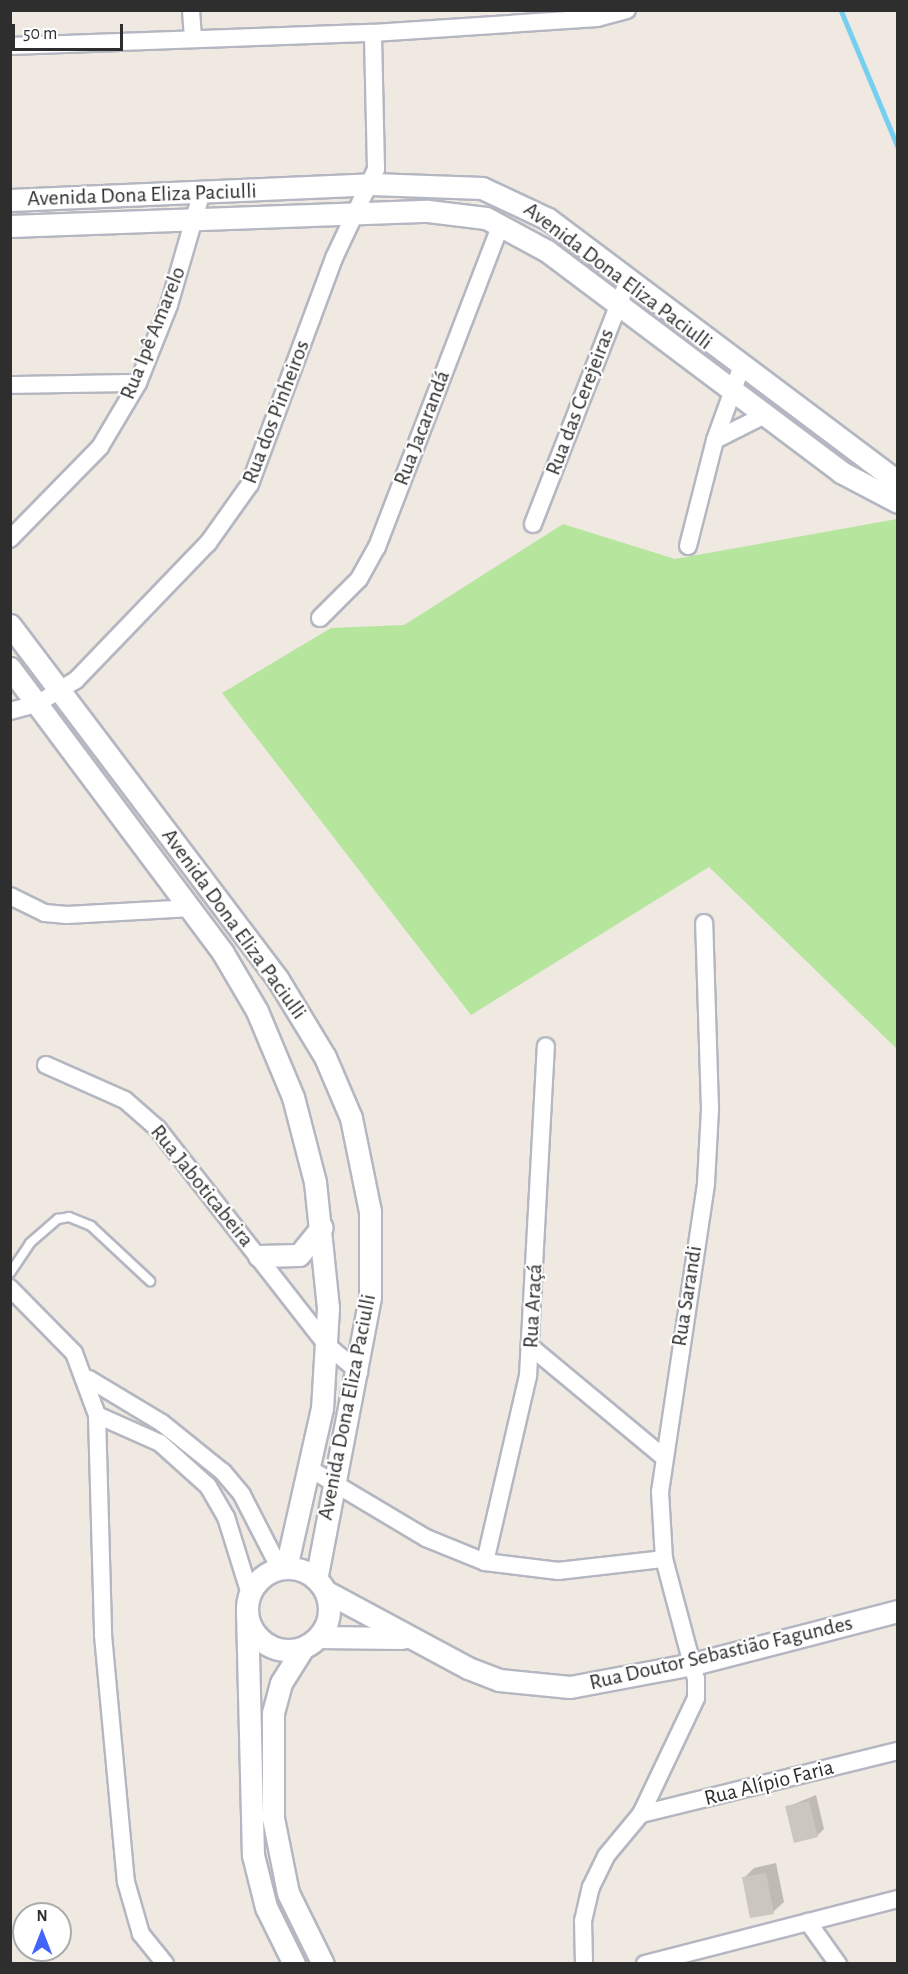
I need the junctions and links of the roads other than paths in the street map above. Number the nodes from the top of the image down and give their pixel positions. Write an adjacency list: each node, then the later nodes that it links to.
1 (191, 10): 4 (street)
2 (627, 10): 3 (street)
3 (373, 33): 4 (street); 6 (street, Rua dos Pinheiros)
4 (193, 38): 5 (street)
5 (10, 46)
6 (372, 184): 7 (street, Avenida Dona Eliza Paciulli); 9 (street, Rua dos Pinheiros); 13 (street, Avenida Dona Eliza Paciulli)
7 (201, 195): 8 (street, Avenida Dona Eliza Paciulli); 10 (street, Rua Ipê Amarelo)
8 (10, 200)
9 (355, 213): 10 (street, Avenida Dona Eliza Paciulli); 11 (street, Avenida Dona Eliza Paciulli); 29 (street, Rua dos Pinheiros)
10 (195, 222): 12 (street, Avenida Dona Eliza Paciulli); 16 (street, Rua Ipê Amarelo)
11 (501, 224): 14 (street, Avenida Dona Eliza Paciulli); 26 (street, Rua Jacarandá)
12 (10, 226)
13 (628, 280): 14 (street, Rua das Cerejeiras); 15 (street, Avenida Dona Eliza Paciulli)
14 (618, 302): 18 (street, Avenida Dona Eliza Paciulli); 23 (street, Rua das Cerejeiras)
15 (741, 368): 18 (street); 21 (street, Avenida Dona Eliza Paciulli)
16 (138, 383): 17 (street); 24 (street, Rua Ipê Amarelo)
17 (10, 385)
18 (731, 390): 19 (street, Avenida Dona Eliza Paciulli); 20 (street)
19 (765, 415): 20 (street); 22 (street, Avenida Dona Eliza Paciulli)
20 (715, 440): 25 (street)
21 (897, 482)
22 (897, 502)
23 (533, 524)
24 (10, 539)
25 (688, 546)
26 (320, 618)
27 (10, 625): 29 (street, Avenida Dona Eliza Paciulli)
28 (10, 668): 30 (street, Avenida Dona Eliza Paciulli)
29 (60, 692): 30 (street, Rua dos Pinheiros); 44 (street, Avenida Dona Eliza Paciulli)
30 (37, 704): 31 (street, Rua dos Pinheiros); 33 (street, Avenida Dona Eliza Paciulli)
31 (10, 711)
32 (10, 896): 33 (street)
33 (192, 908): 37 (street, Avenida Dona Eliza Paciulli)
34 (704, 923): 47 (street, Rua Sarandi)
35 (546, 1046): 43 (street, Rua Araçá)
36 (46, 1065): 38 (street, Rua Jaboticabeira)
37 (322, 1227): 38 (street); 42 (street, Avenida Dona Eliza Paciulli)
38 (259, 1256): 42 (street, Rua Jaboticabeira)
39 (10, 1273): 40 (lane)
40 (150, 1281)
41 (10, 1288): 45 (street)
42 (327, 1346): 44 (street, Rua Jaboticabeira); 48 (street, Avenida Dona Eliza Paciulli)
43 (531, 1347): 47 (street); 51 (street, Rua Araçá)
44 (359, 1372): 49 (street, Avenida Dona Eliza Paciulli)
45 (88, 1379): 46 (street); 52 (street)
46 (97, 1415): 54 (street); 64 (street)
47 (661, 1455): 50 (street, Rua Sarandi)
48 (312, 1470): 49 (street); 52 (street, Avenida Dona Eliza Paciulli)
49 (335, 1483): 51 (street); 53 (street, Avenida Dona Eliza Paciulli)
50 (664, 1559): 51 (street); 58 (street, Rua Sarandi)
51 (484, 1562)
52 (283, 1569): 53 (street); 54 (street)
53 (321, 1585): 56 (street, Rua Doutor Sebastião Fagundes); 57 (street)
54 (248, 1602): 57 (street); 65 (street)
55 (897, 1611): 58 (street, Rua Doutor Sebastião Fagundes)
56 (410, 1638): 57 (street, Rua Doutor Sebastião Fagundes); 58 (street, Rua Doutor Sebastião Fagundes)
57 (311, 1643): 66 (street)
58 (693, 1665): 60 (street, Rua Sarandi)
59 (897, 1750): 60 (street, Rua Alípio Faria)
60 (641, 1814): 67 (street, Rua Sarandi)
61 (897, 1899): 62 (street)
62 (808, 1922): 63 (street); 68 (street)
63 (649, 1963)
64 (165, 1964)
65 (294, 1964)
66 (323, 1964)
67 (584, 1964)
68 (838, 1964)

